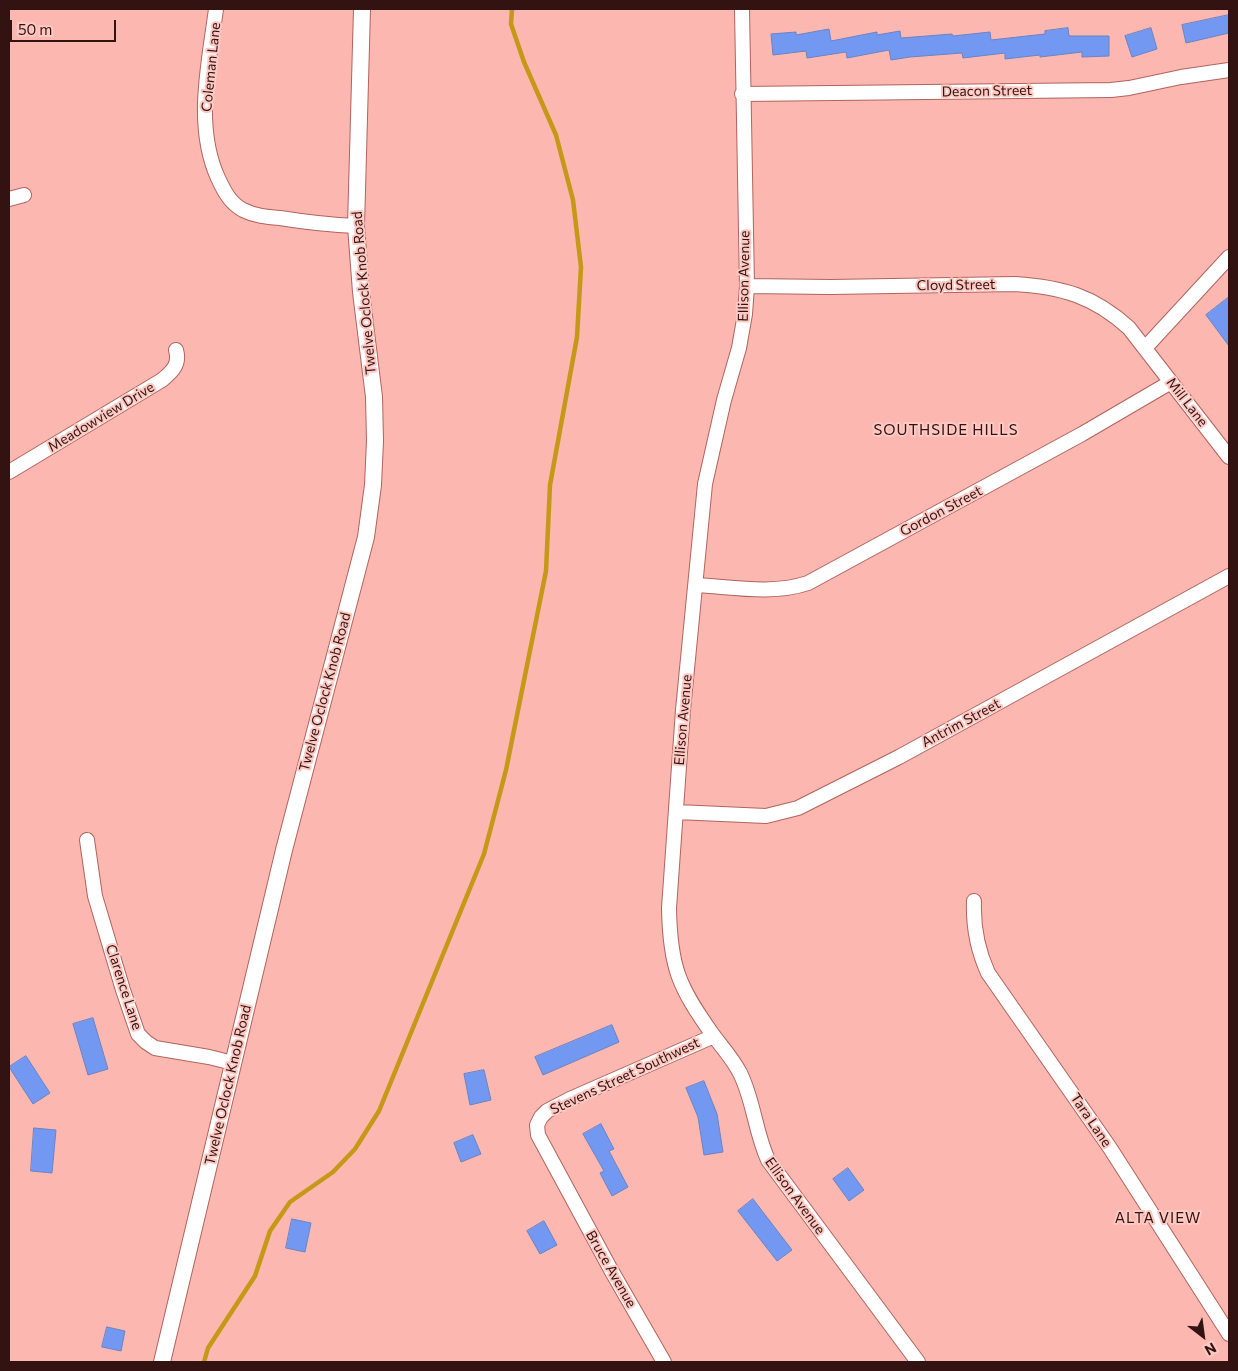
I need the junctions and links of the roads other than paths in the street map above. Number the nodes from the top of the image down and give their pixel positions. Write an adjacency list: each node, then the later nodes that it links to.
1 (216, 9): 8 (street, Coleman Lane)
2 (362, 9): 8 (street, Twelve Oclock Knob Road)
3 (742, 9): 5 (street, Ellison Avenue)
4 (1229, 70): 5 (street, Deacon Street)
5 (742, 94): 10 (street, Ellison Avenue)
6 (24, 195): 7 (street)
7 (9, 199)
8 (356, 226): 22 (street, Twelve Oclock Knob Road)
9 (1229, 257): 11 (street)
10 (746, 286): 11 (street, Cloyd Street); 17 (street, Ellison Avenue)
11 (1145, 348): 13 (street, Mill Lane)
12 (176, 350): 15 (street, Meadowview Drive)
13 (1171, 382): 14 (street, Mill Lane); 17 (street, Gordon Street)
14 (1229, 457)
15 (9, 472)
16 (1229, 576): 18 (street, Antrim Street)
17 (696, 585): 18 (street, Ellison Avenue)
18 (677, 812): 21 (street, Ellison Avenue)
19 (87, 840): 22 (street, Clarence Lane)
20 (974, 901): 24 (street, Tara Lane)
21 (714, 1036): 23 (street, Stevens Street Southwest); 27 (street, Ellison Avenue)
22 (233, 1063): 25 (street, Twelve Oclock Knob Road)
23 (558, 1175): 26 (street, Bruce Avenue)
24 (1229, 1334)
25 (162, 1362)
26 (664, 1362)
27 (918, 1362)

